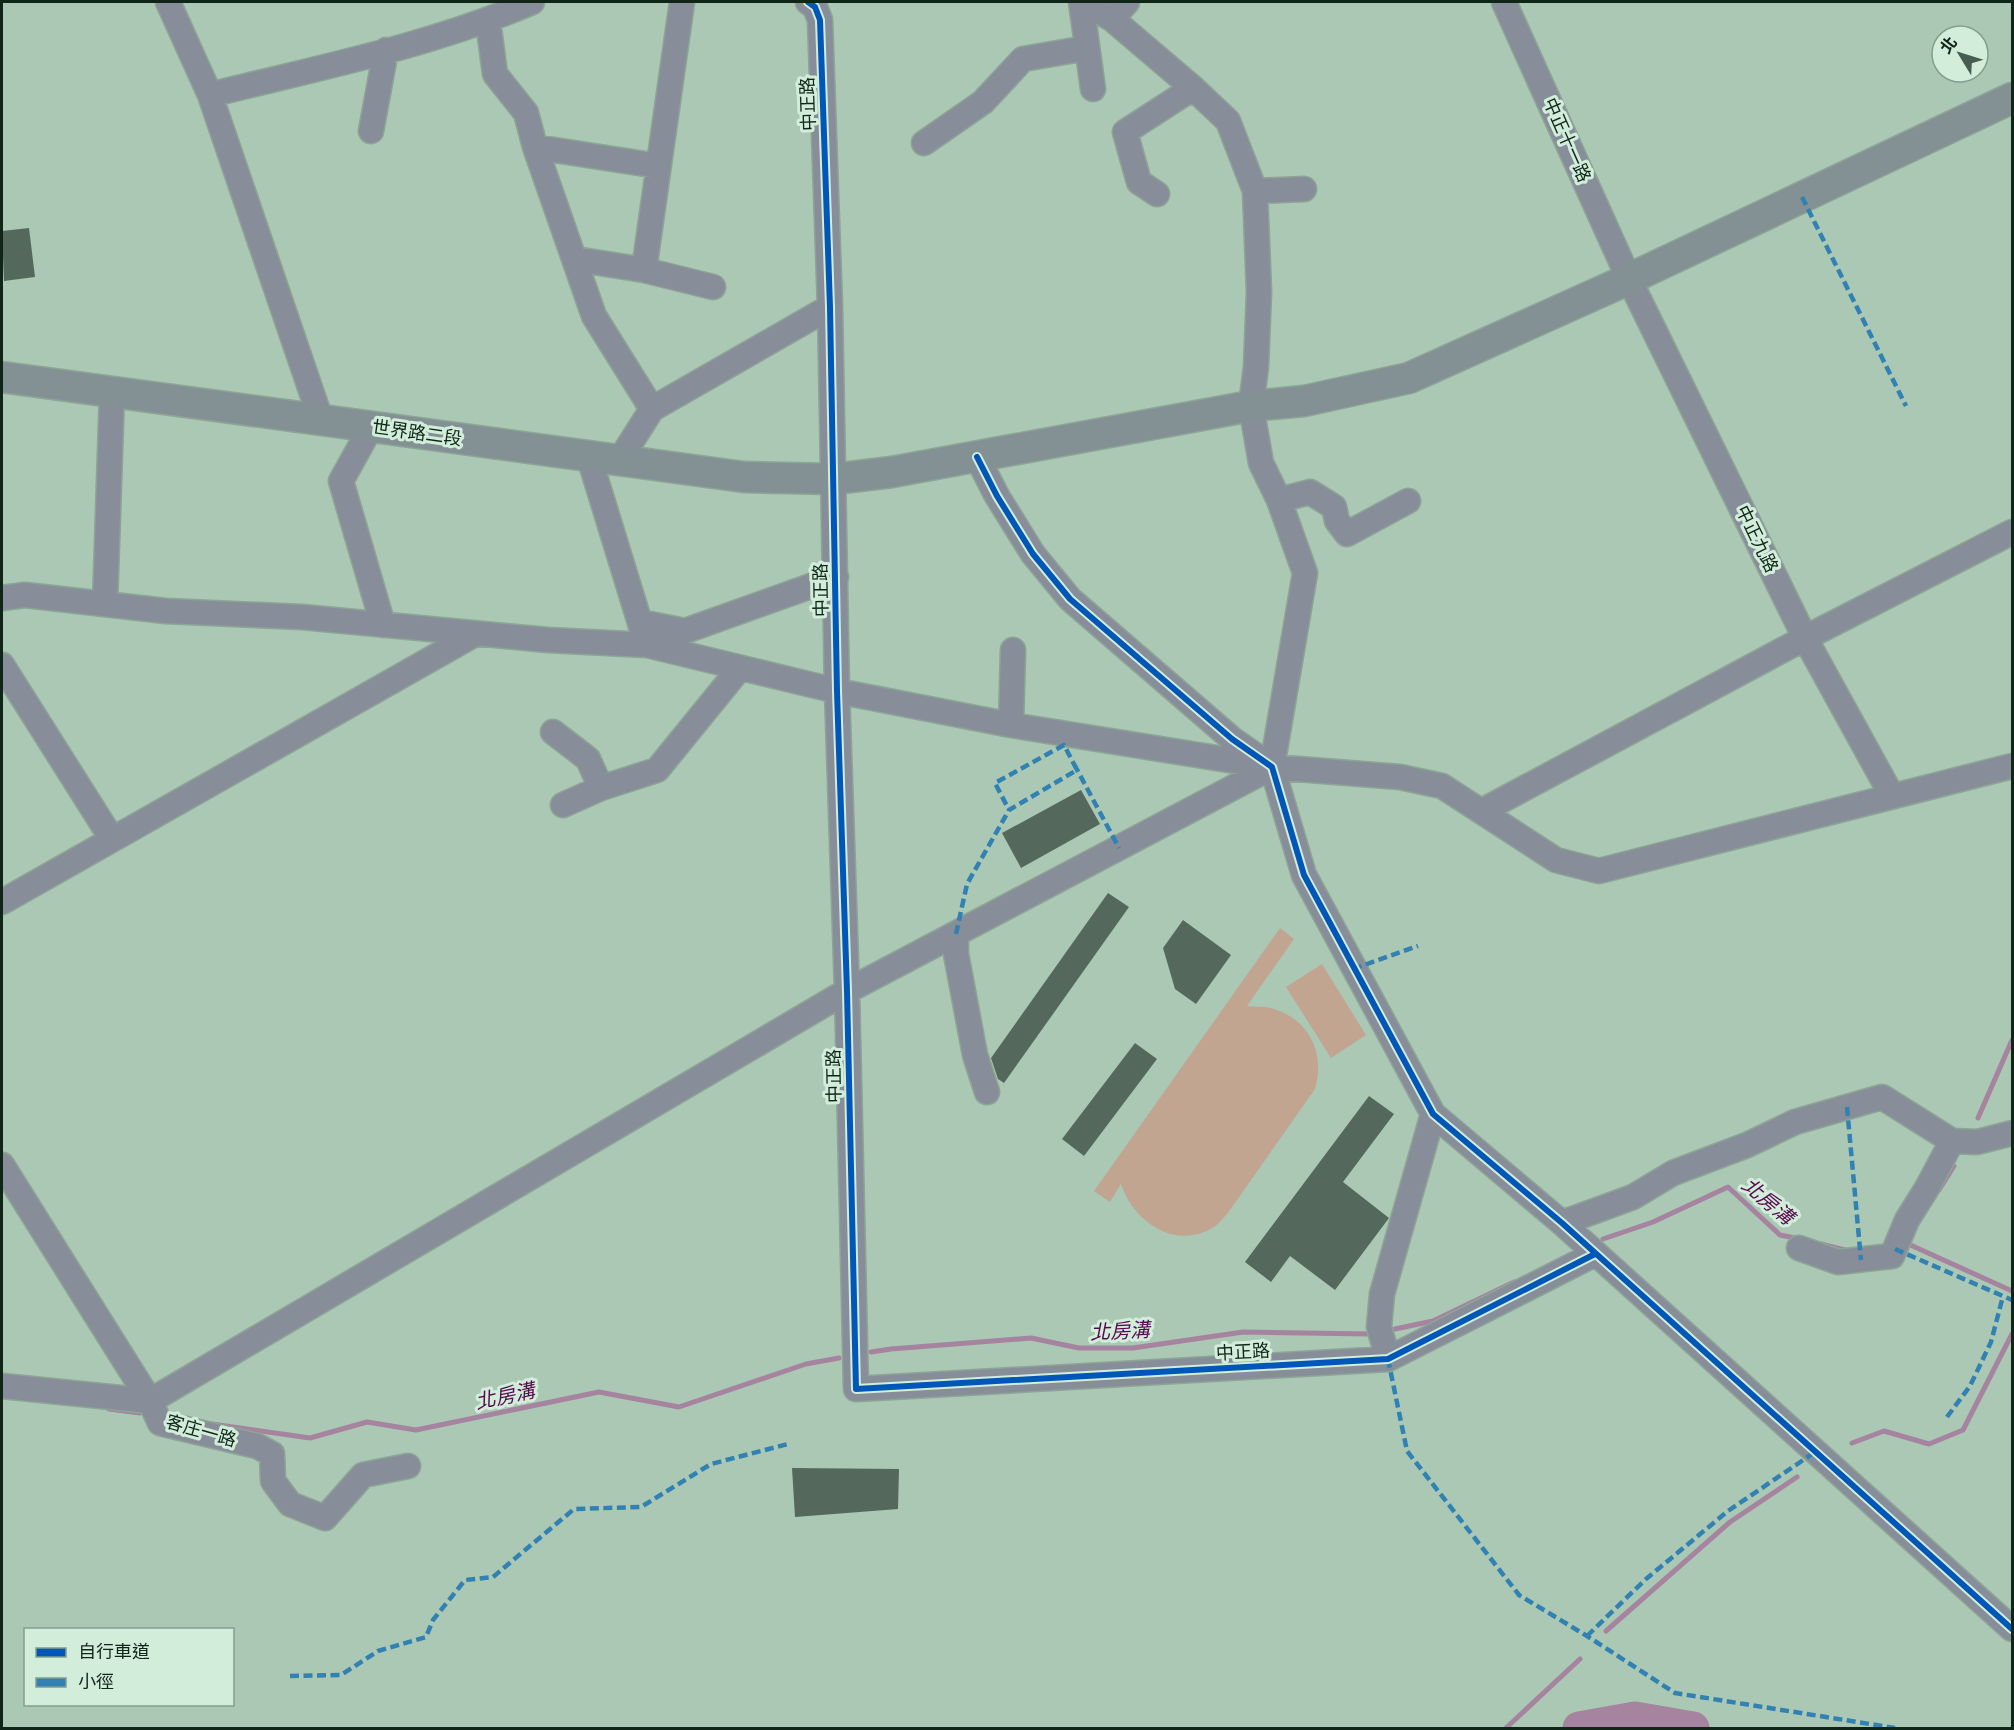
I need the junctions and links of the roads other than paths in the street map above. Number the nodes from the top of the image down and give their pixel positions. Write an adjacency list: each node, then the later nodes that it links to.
1 (168, 2): 13 (street)
2 (532, 2): 8 (street)
3 (682, 2): 18 (street)
4 (808, 2): 26 (street, 中正路)
5 (1082, 2): 7 (street); 9 (street)
6 (1508, 2): 24 (street, 中正十一路)
7 (1120, 10): 11 (street)
8 (488, 21): 10 (street); 17 (street)
9 (1087, 48): 12 (street); 16 (street)
10 (386, 50): 13 (street); 15 (street)
11 (1193, 88): 20 (street); 21 (street)
12 (1093, 89)
13 (210, 95): 31 (street)
14 (2013, 98): 24 (main road, 世界路二段)
15 (372, 131)
16 (924, 143)
17 (535, 147): 18 (street); 22 (street)
18 (658, 166): 23 (street)
19 (1304, 189): 20 (street)
20 (1255, 191): 29 (street)
21 (1157, 194)
22 (575, 259): 23 (street); 30 (street)
23 (644, 270): 25 (street)
24 (1629, 279): 29 (main road, 世界路二段); 46 (street, 中正九路)
25 (713, 287)
26 (830, 307): 30 (street); 36 (street, 中正路)
27 (2, 377): 28 (main road, 世界路二段)
28 (112, 392): 31 (main road, 世界路二段); 42 (street)
29 (1251, 406): 34 (main road, 世界路二段); 37 (street)
30 (652, 409): 35 (street)
31 (321, 420): 32 (main road, 世界路二段)
32 (370, 427): 33 (main road, 世界路二段); 43 (street)
33 (589, 457): 35 (main road, 世界路二段); 44 (street)
34 (977, 457): 36 (main road, 世界路二段); 54 (street)
35 (619, 461): 36 (main road, 世界路二段)
36 (834, 479): 40 (street, 中正路)
37 (1278, 500): 38 (street); 54 (street)
38 (1408, 501)
39 (2013, 532): 46 (street)
40 (836, 578): 44 (street); 50 (street, 中正路)
41 (2, 598): 42 (street)
42 (105, 604): 43 (street)
43 (383, 625): 45 (street)
44 (643, 633): 45 (street); 49 (street)
45 (475, 634): 59 (street)
46 (1805, 638): 56 (street, 中正九路); 58 (street)
47 (1013, 650): 51 (street)
48 (2, 665): 59 (street)
49 (740, 668): 50 (street); 55 (street)
50 (837, 691): 51 (street); 62 (street, 中正路)
51 (1011, 725): 54 (street)
52 (553, 732): 55 (street)
53 (2013, 766): 56 (street)
54 (1272, 767): 58 (street); 61 (street); 64 (street)
55 (601, 788): 57 (street)
56 (1892, 796): 58 (street)
57 (563, 805)
58 (1482, 812)
59 (112, 839): 60 (street)
60 (2, 902)
61 (956, 934): 62 (street); 63 (street)
62 (847, 991): 71 (street, 中正路); 73 (street)
63 (987, 1092)
64 (1433, 1114): 68 (street); 71 (street)
65 (2013, 1133): 66 (street)
66 (1952, 1141): 68 (street); 69 (street)
67 (2, 1165): 73 (street, 客庄一路)
68 (1562, 1223): 70 (street)
69 (1799, 1248)
70 (1595, 1254): 71 (street, 中正路); 75 (street)
71 (1388, 1359)
72 (2, 1386): 73 (street)
73 (150, 1401): 74 (street, 客庄一路)
74 (408, 1466)
75 (2013, 1629)

